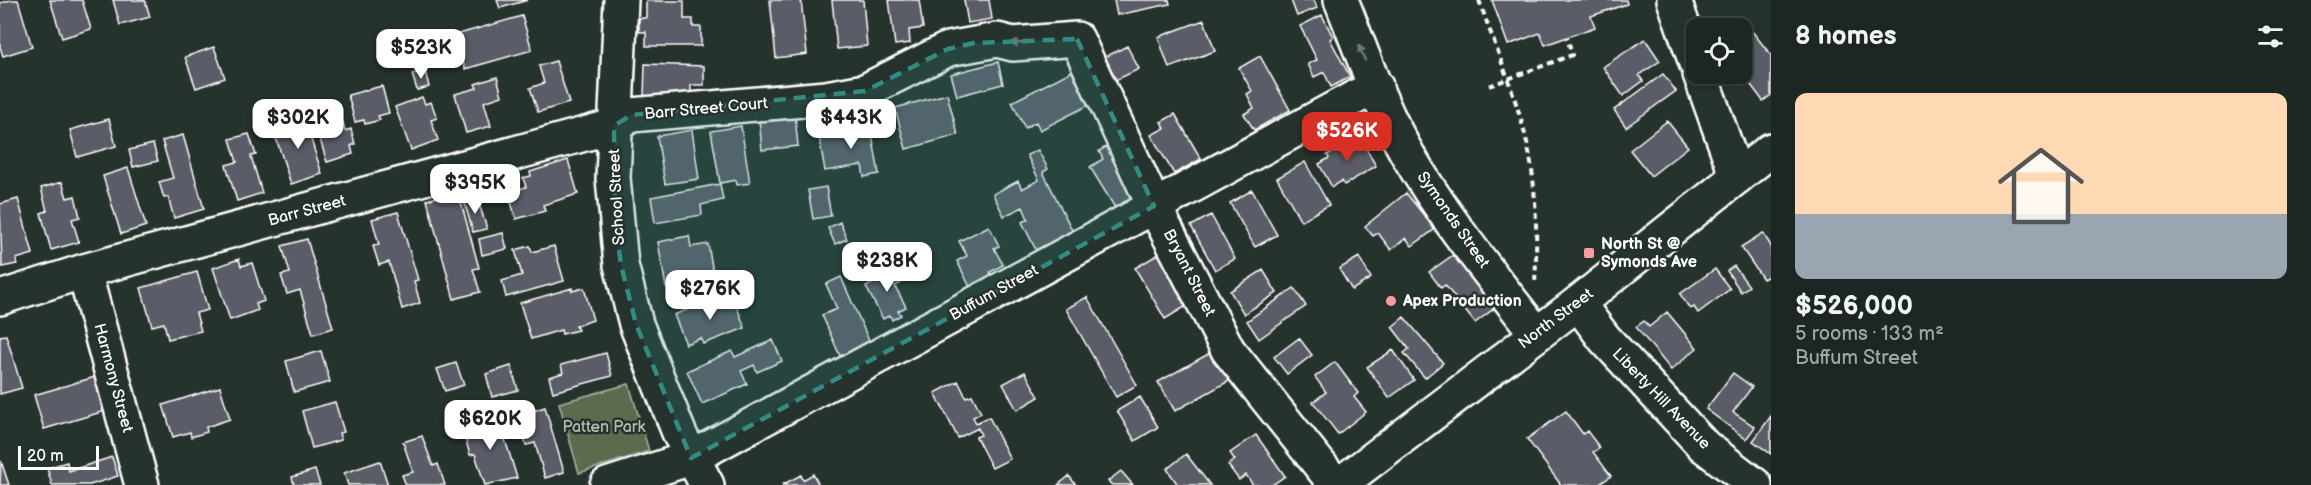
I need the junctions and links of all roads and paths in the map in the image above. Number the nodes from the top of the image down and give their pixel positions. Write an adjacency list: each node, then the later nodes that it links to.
1 (621, 0): 12 (main road, School Street)
2 (1341, 0): 10 (main road, Symonds Street, one-way to 2)
3 (1479, 0): 8 (path)
4 (1674, 0): 5 (main road)
5 (1686, 34)
6 (1567, 37): 8 (path)
7 (1077, 39): 12 (main road, Barr Street Court, one-way to 12); 15 (main road, Bryant Street)
8 (1506, 80): 11 (path); 17 (path)
9 (1704, 84): 14 (main road)
10 (1376, 86): 15 (main road, Buffum Street); 20 (main road, Symonds Street)
11 (1489, 86)
12 (614, 126): 16 (main road, Barr Street); 21 (main road, School Street)
13 (1771, 150): 14 (main road, North Street)
14 (1737, 177): 19 (main road, North Street)
15 (1154, 206): 21 (main road, Buffum Street); 24 (main road, Bryant Street)
16 (84, 271): 18 (main road, Barr Street); 22 (main road, Harmony Street)
17 (1535, 284)
18 (0, 298)
19 (1578, 303): 20 (main road, North Street); 25 (main road, Liberty Hill Avenue)
20 (1536, 333): 24 (main road, North Street)
21 (699, 472): 23 (main road, Buffum Street)
22 (142, 485)
23 (607, 485)
24 (1338, 485)
25 (1755, 485)

